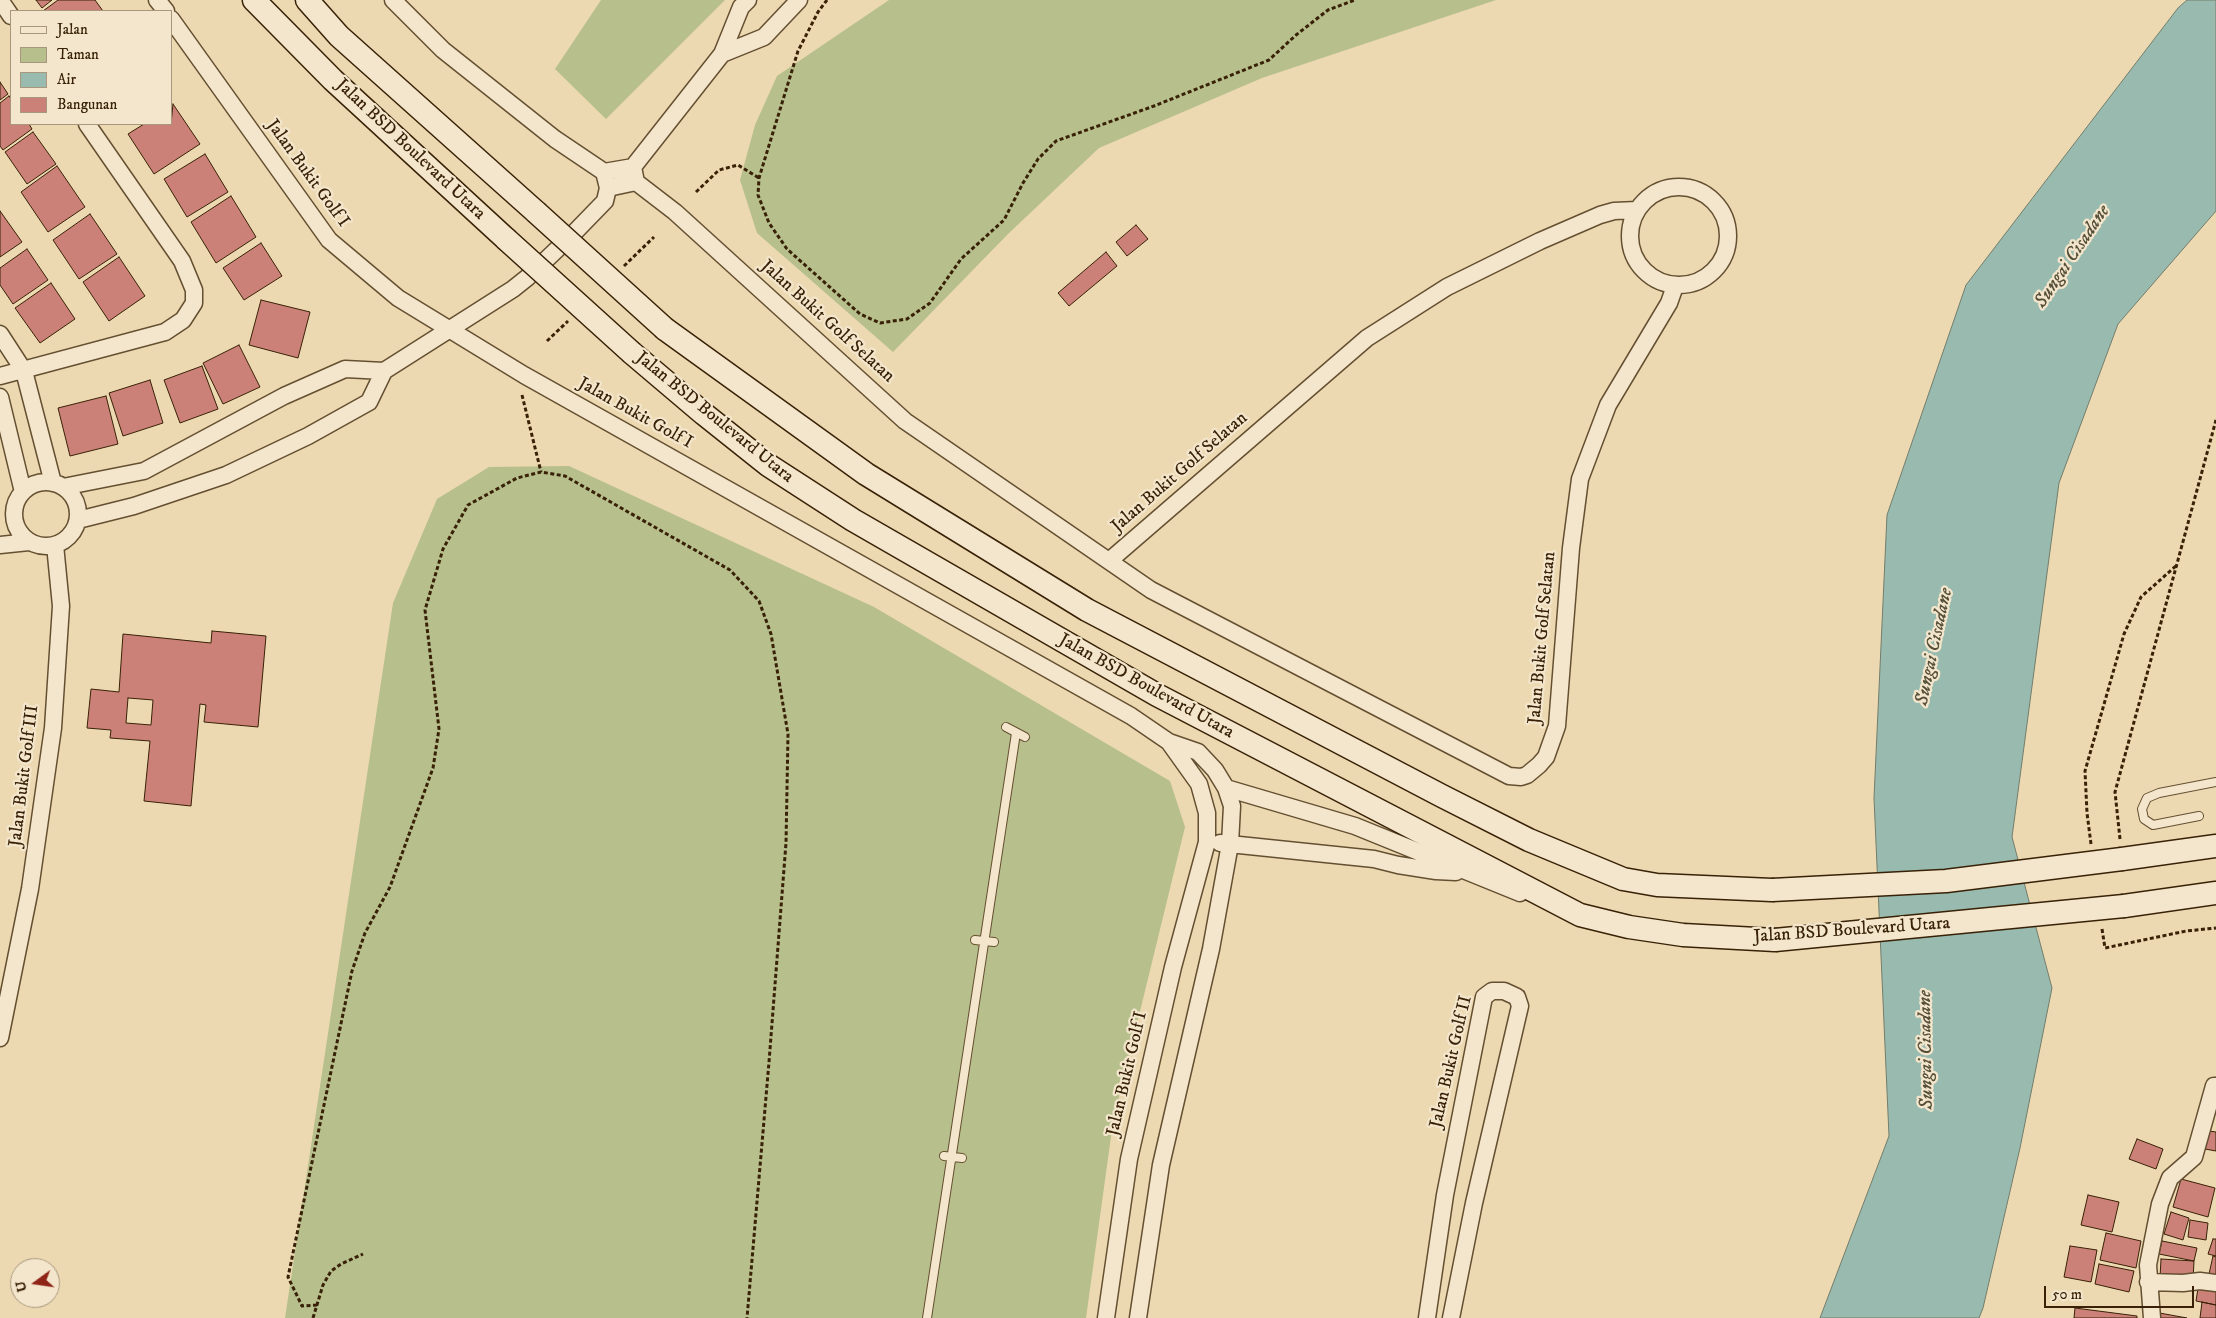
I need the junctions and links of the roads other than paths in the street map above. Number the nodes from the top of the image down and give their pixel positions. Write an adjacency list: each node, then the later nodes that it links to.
1 (0, 0): 9 (street)
2 (157, 0): 8 (street)
3 (254, 0): 43 (main road, Jalan BSD Boulevard Utara, bridge)
4 (306, 0): 40 (main road, Jalan BSD Boulevard Utara, bridge)
5 (393, 0): 14 (street)
6 (748, 0): 11 (street)
7 (799, 0): 11 (street)
8 (165, 10)
9 (10, 15)
10 (172, 20): 17 (street, Jalan Bukit Golf I)
11 (722, 54): 13 (street)
12 (88, 125): 19 (street)
13 (634, 174): 14 (street); 30 (street, Jalan Bukit Golf Selatan)
14 (606, 180): 17 (street)
15 (1637, 210): 16 (street); 16 (street); 30 (street, Jalan Bukit Golf Selatan)
16 (1675, 286): 30 (street, Jalan Bukit Golf Selatan)
17 (451, 329): 20 (street); 34 (street, Jalan Bukit Golf I)
18 (0, 334): 19 (street)
19 (24, 370): 21 (street); 23 (street)
20 (384, 371): 23 (street); 26 (street)
21 (0, 376)
22 (0, 398): 24 (street)
23 (58, 485): 24 (street); 26 (street)
24 (23, 492): 25 (street)
25 (7, 515): 27 (street)
26 (78, 520): 29 (street)
27 (29, 542): 28 (street); 29 (street)
28 (0, 545)
29 (55, 546): 47 (street, Jalan Bukit Golf III)
30 (1109, 561)
31 (1006, 728): 32 (lane)
32 (1016, 733): 33 (lane); 45 (lane)
33 (1025, 737)
34 (1169, 742): 36 (street, Jalan Bukit Golf I); 38 (street, Jalan Bukit Golf I)
35 (2216, 782): 37 (lane)
36 (1226, 788): 39 (street, Jalan Bukit Golf I); 41 (street)
37 (2200, 816)
38 (1207, 842): 39 (street); 54 (street, Jalan Bukit Golf I)
39 (1230, 844): 41 (street); 55 (street, Jalan Bukit Golf I)
40 (2216, 846)
41 (1466, 872): 43 (street)
42 (2216, 893): 43 (main road, Jalan BSD Boulevard Utara, bridge)
43 (1580, 915)
44 (975, 940): 45 (lane)
45 (984, 941): 46 (lane); 49 (lane)
46 (994, 942)
47 (0, 1038)
48 (2216, 1086): 51 (street)
49 (948, 1156): 50 (lane); 53 (lane)
50 (962, 1158)
51 (2148, 1282): 52 (street); 58 (street)
52 (2216, 1283)
53 (927, 1318)
54 (1106, 1318)
55 (1138, 1318)
56 (1427, 1318): 57 (street, Jalan Bukit Golf II)
57 (1451, 1318)
58 (2152, 1318)

